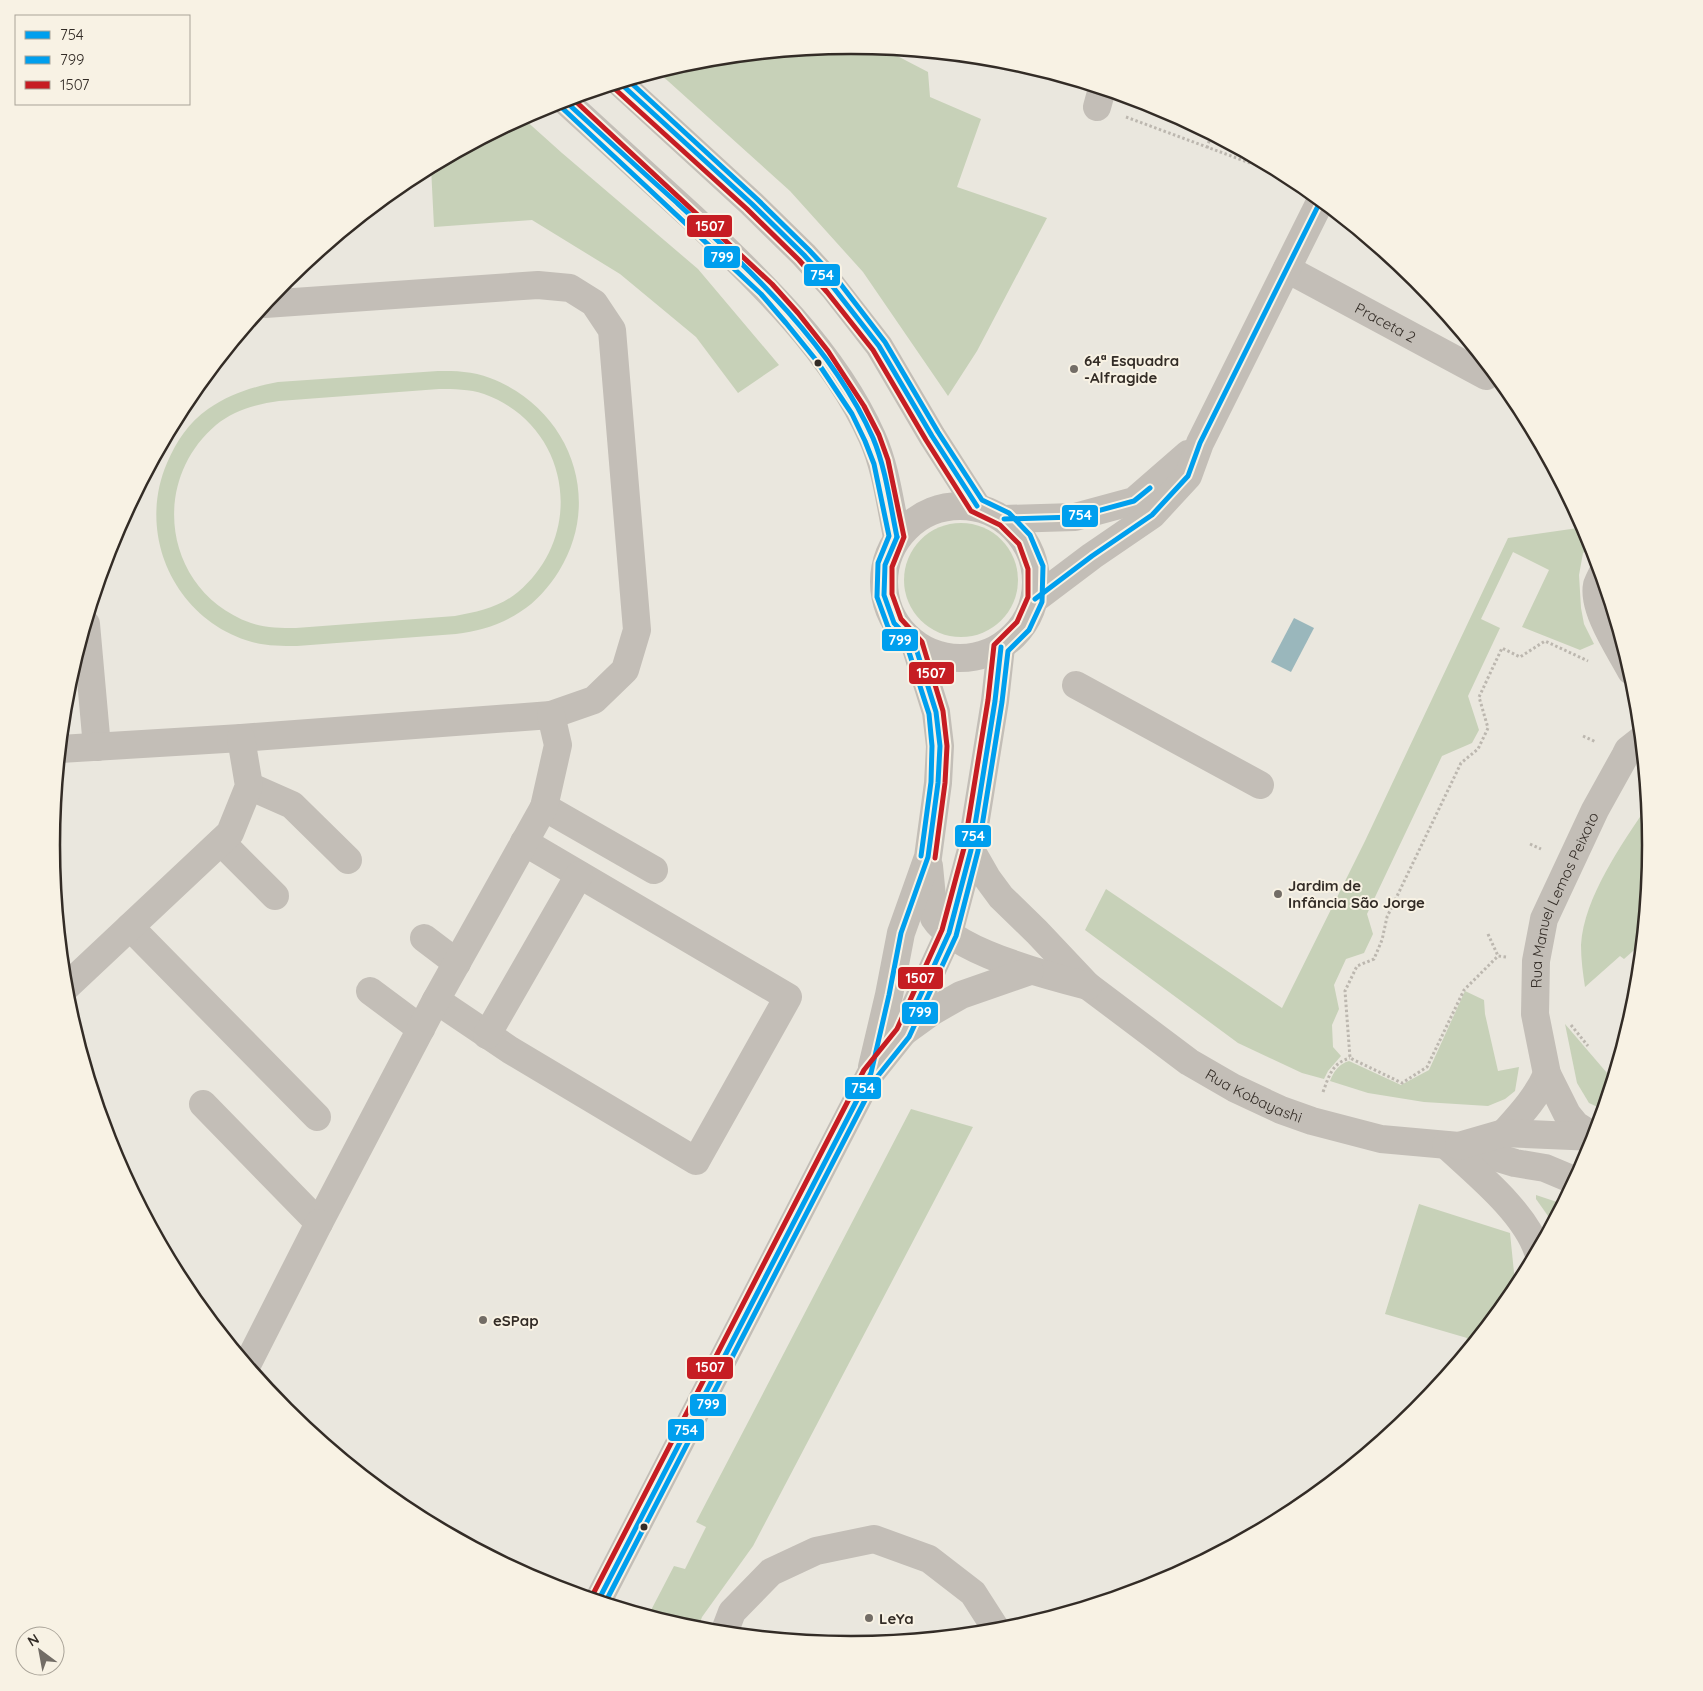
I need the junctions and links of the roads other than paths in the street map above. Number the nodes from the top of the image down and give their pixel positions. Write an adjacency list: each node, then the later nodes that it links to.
1 (625, 88): 8 (street)
2 (570, 106): 10 (street)
3 (1318, 206): 4 (street)
4 (1287, 269): 6 (street, Praceta 2); 7 (street)
5 (275, 303): 18 (street)
6 (1486, 376)
7 (1200, 443): 9 (street); 12 (street)
8 (977, 506): 9 (street); 10 (street)
9 (1004, 519): 12 (street)
10 (897, 537): 15 (street)
11 (1598, 583): 14 (street)
12 (1035, 599): 16 (street)
13 (87, 640): 21 (street)
14 (1616, 642)
15 (915, 644): 16 (street); 29 (street)
16 (1001, 647): 28 (street)
17 (1076, 686): 23 (street)
18 (551, 715): 19 (street); 25 (street)
19 (241, 738): 21 (street); 24 (street)
20 (1636, 744): 47 (street, Rua Manuel Lemos Peixoto)
21 (97, 747): 22 (street)
22 (66, 749)
23 (1260, 785)
24 (249, 786): 26 (street); 30 (street)
25 (544, 806): 27 (street); 31 (street)
26 (221, 842): 33 (street); 34 (street)
27 (524, 842): 32 (street); 37 (street)
28 (971, 850): 35 (street); 40 (street, Rua Kobayashi)
29 (928, 857): 35 (street); 46 (street)
30 (348, 860)
31 (654, 870)
32 (579, 875): 45 (street); 45 (street)
33 (275, 896)
34 (130, 927): 39 (street); 49 (street)
35 (948, 933): 38 (street, Rua Kobayashi); 44 (street)
36 (424, 938): 37 (street)
37 (457, 963): 42 (street)
38 (1030, 971): 40 (street, Rua Kobayashi); 44 (street)
39 (72, 981)
40 (1088, 986): 53 (street, Rua Kobayashi)
41 (370, 991): 43 (street)
42 (436, 1000): 43 (street); 45 (street)
43 (421, 1029): 55 (street)
44 (903, 1033): 46 (street)
45 (487, 1035)
46 (871, 1073): 58 (street)
47 (1547, 1074): 50 (street); 51 (street, Rua Manuel Lemos Peixoto)
48 (202, 1104): 55 (street)
49 (317, 1117)
50 (1504, 1133): 52 (street, Rua Kobayashi); 53 (street, Rua Kobayashi)
51 (1589, 1133)
52 (1587, 1137)
53 (1453, 1145): 54 (street, Rua Kobayashi); 56 (street)
54 (1570, 1178)
55 (319, 1223): 57 (street)
56 (1534, 1245)
57 (250, 1360)
58 (601, 1596)
59 (993, 1624): 60 (street)
60 (726, 1627)

